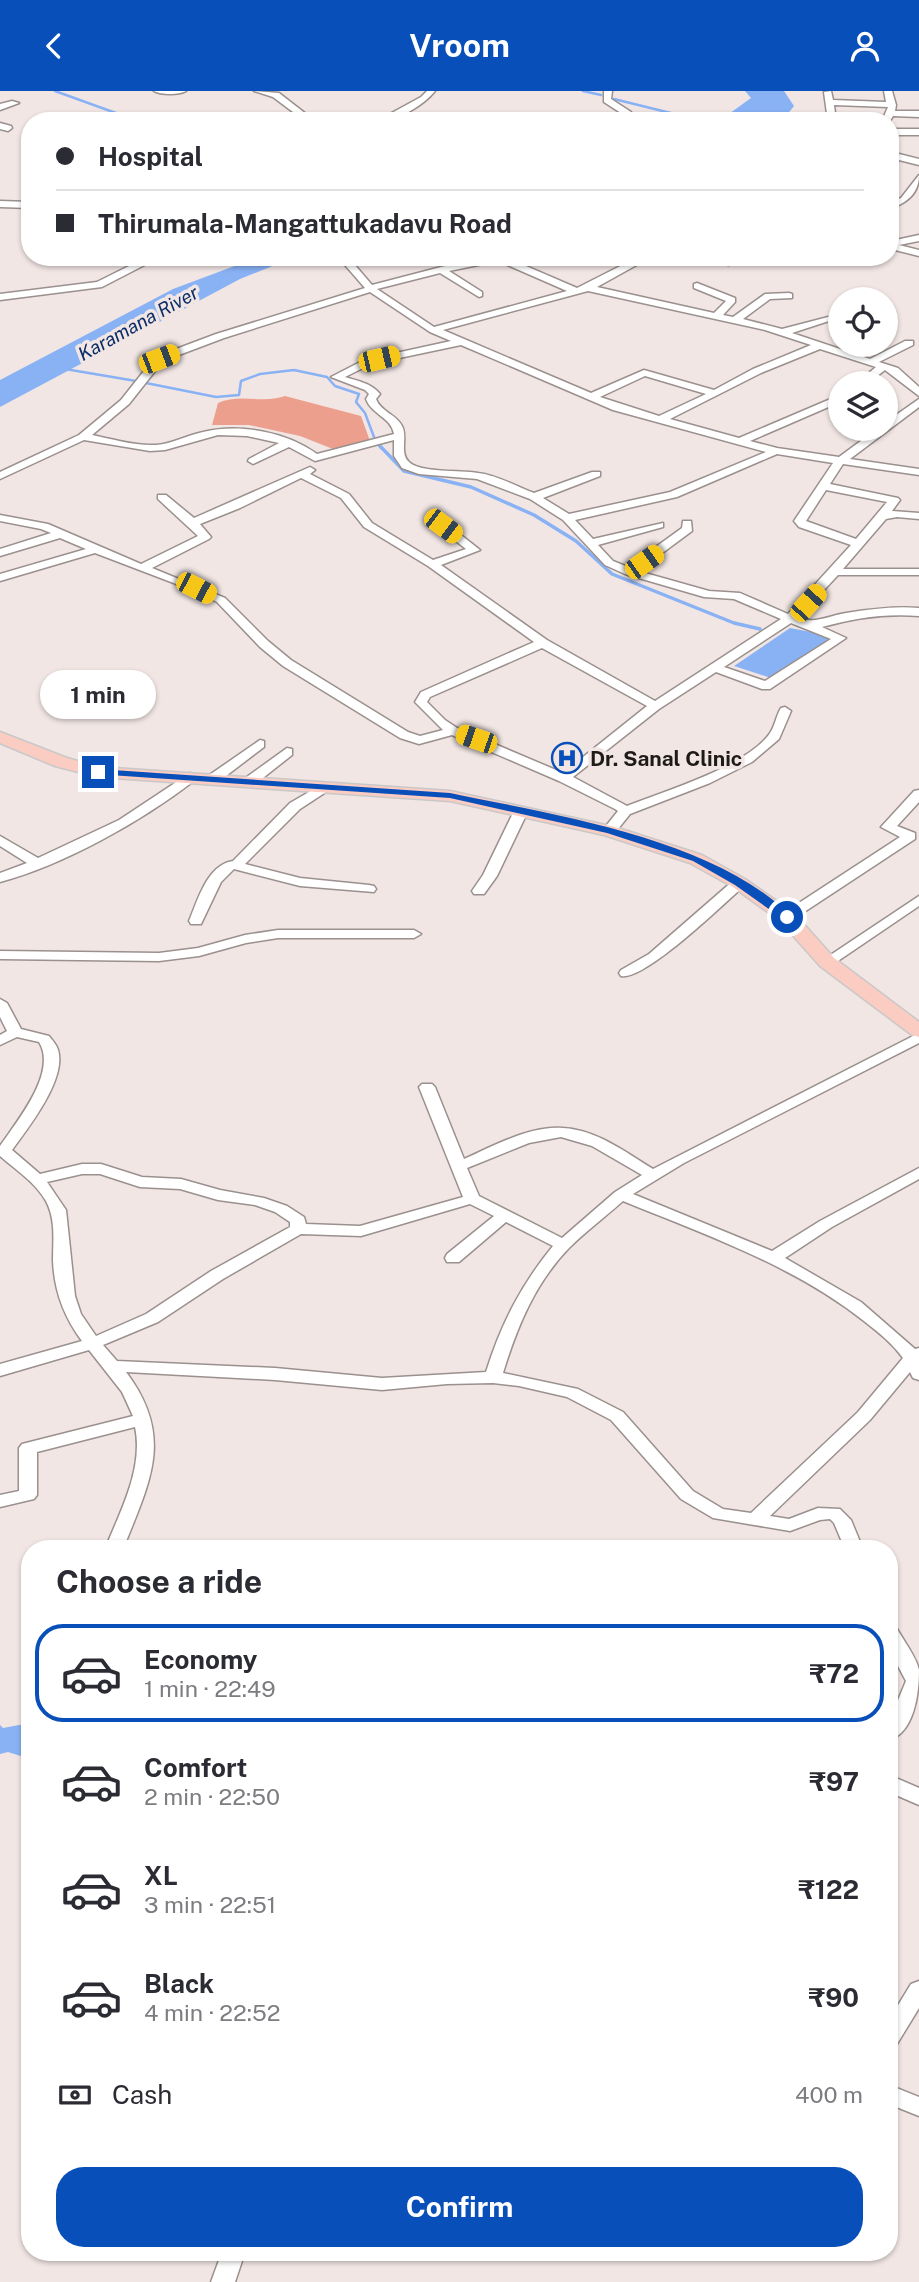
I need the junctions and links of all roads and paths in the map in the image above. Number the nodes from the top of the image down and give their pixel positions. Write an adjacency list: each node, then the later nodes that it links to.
1 (158, 91): 2 (street)
2 (182, 91)
3 (258, 91): 9 (street)
4 (288, 91): 9 (street)
5 (431, 91): 14 (street)
6 (608, 91): 15 (street)
7 (828, 91): 10 (street)
8 (888, 91): 18 (street)
9 (276, 95): 13 (street)
10 (831, 102): 16 (street); 17 (street)
11 (15, 103): 12 (street)
12 (0, 107)
13 (299, 112)
14 (399, 112)
15 (625, 112)
16 (832, 112)
17 (884, 112)
18 (889, 112)
19 (899, 113): 20 (street)
20 (919, 114)
21 (899, 132): 22 (street)
22 (919, 132)
23 (899, 157): 24 (street)
24 (919, 162)
25 (919, 178): 26 (street)
26 (915, 190): 27 (street)
27 (899, 203)
28 (0, 204): 29 (street)
29 (21, 205)
30 (919, 238): 31 (street)
31 (899, 243)
32 (899, 247): 33 (street)
33 (919, 253)
34 (137, 266): 45 (street)
35 (351, 266): 41 (street)
36 (463, 266): 39 (street)
37 (518, 266): 43 (street)
38 (629, 266): 42 (street)
39 (441, 271): 41 (street); 44 (street)
40 (697, 286): 47 (street)
41 (370, 288): 50 (street); 66 (street)
42 (588, 288): 43 (street); 47 (street)
43 (574, 290): 50 (street)
44 (479, 294)
45 (3, 295)
46 (789, 296): 48 (street)
47 (717, 315): 48 (street)
48 (737, 319): 51 (street)
49 (828, 319): 51 (street)
50 (433, 330): 52 (street)
51 (783, 332): 54 (street)
52 (463, 342): 60 (street); 65 (street)
53 (909, 343): 55 (street)
54 (818, 346): 55 (street); 59 (street)
55 (869, 363): 56 (street)
56 (883, 367): 57 (street); 58 (street)
57 (878, 371)
58 (919, 393)
59 (715, 394): 60 (street); 64 (street)
60 (590, 398): 64 (street)
61 (919, 402): 63 (street)
62 (828, 403): 67 (street)
63 (898, 418)
64 (662, 419): 67 (street)
65 (398, 436): 73 (street); 80 (street)
66 (83, 437): 69 (street); 77 (street)
67 (740, 441): 70 (street)
68 (867, 441): 72 (street)
69 (290, 442): 71 (street); 73 (street)
70 (776, 451): 72 (street); 85 (street)
71 (253, 461)
72 (840, 461): 74 (street); 79 (street)
73 (315, 462): 75 (street); 78 (street)
74 (919, 472)
75 (301, 474): 78 (street); 86 (street)
76 (596, 474): 80 (street)
77 (0, 476)
78 (316, 481): 95 (street)
79 (823, 486): 82 (street); 91 (street)
80 (534, 497): 85 (street)
81 (162, 498): 86 (street)
82 (883, 515): 83 (street); 91 (street)
83 (919, 516)
84 (0, 518): 90 (street)
85 (566, 518): 92 (street)
86 (193, 523): 96 (street)
87 (687, 523): 97 (street)
88 (659, 525): 92 (street)
89 (443, 526): 95 (street)
90 (63, 533): 93 (street); 94 (street)
91 (857, 543): 98 (street)
92 (589, 544): 97 (street)
93 (98, 549): 96 (street); 100 (street)
94 (0, 553)
95 (432, 564): 104 (street)
96 (142, 568): 108 (street)
97 (629, 572): 102 (street)
98 (834, 572): 99 (street); 102 (street)
99 (919, 572)
100 (0, 578)
101 (919, 612): 103 (street)
102 (790, 619): 103 (street); 105 (street)
103 (810, 626): 105 (street)
104 (543, 643): 106 (street); 108 (street)
105 (713, 667): 106 (street)
106 (655, 706): 113 (street)
107 (785, 711): 119 (street)
108 (453, 731): 113 (street)
109 (0, 737): 112 (main road)
110 (260, 744): 114 (street)
111 (287, 752): 115 (street)
112 (190, 776): 114 (main road); 122 (street)
113 (564, 778): 119 (street)
114 (213, 779): 115 (main road)
115 (249, 782): 116 (main road)
116 (321, 789): 118 (main road); 123 (street)
117 (919, 794): 129 (street)
118 (521, 811): 120 (main road); 127 (street)
119 (625, 811): 120 (street)
120 (609, 831): 125 (main road)
121 (0, 840): 122 (street)
122 (37, 864): 124 (street)
123 (237, 865): 126 (street); 130 (street)
124 (0, 878)
125 (739, 883): 129 (main road); 134 (street)
126 (369, 889)
127 (479, 891)
128 (919, 900): 133 (street)
129 (787, 917): 133 (main road)
130 (196, 921)
131 (414, 934): 132 (street)
132 (0, 955)
133 (827, 962): 136 (main road)
134 (626, 973)
135 (0, 1003): 137 (street)
136 (919, 1031)
137 (15, 1032): 139 (street); 141 (street)
138 (919, 1037): 144 (street)
139 (0, 1041)
140 (427, 1087): 142 (street)
141 (2, 1149): 145 (street)
142 (459, 1166): 144 (street); 147 (street)
143 (919, 1173): 152 (street)
144 (653, 1175): 146 (street)
145 (35, 1180): 149 (street); 153 (street)
146 (621, 1195): 150 (street); 152 (street)
147 (472, 1199): 148 (street); 149 (street)
148 (504, 1216): 150 (street); 151 (street)
149 (299, 1229): 153 (street)
150 (563, 1245): 157 (street)
151 (453, 1258)
152 (773, 1258): 155 (street)
153 (92, 1344): 154 (street); 156 (street)
154 (112, 1366): 157 (street); 158 (street)
155 (915, 1366): 160 (street)
156 (0, 1370)
157 (493, 1377): 160 (street)
158 (143, 1419): 159 (street); 161 (street)
159 (0, 1501)
160 (755, 1519): 162 (street)
161 (118, 1540)
162 (850, 1540)
163 (898, 1647): 164 (street)
164 (918, 1681): 165 (street)
165 (898, 1725)
166 (898, 1787): 167 (street)
167 (919, 1797)
168 (919, 1990): 169 (street)
169 (898, 2024)
170 (898, 2098): 171 (street)
171 (919, 2107)
172 (231, 2261): 173 (street)
173 (223, 2282)

